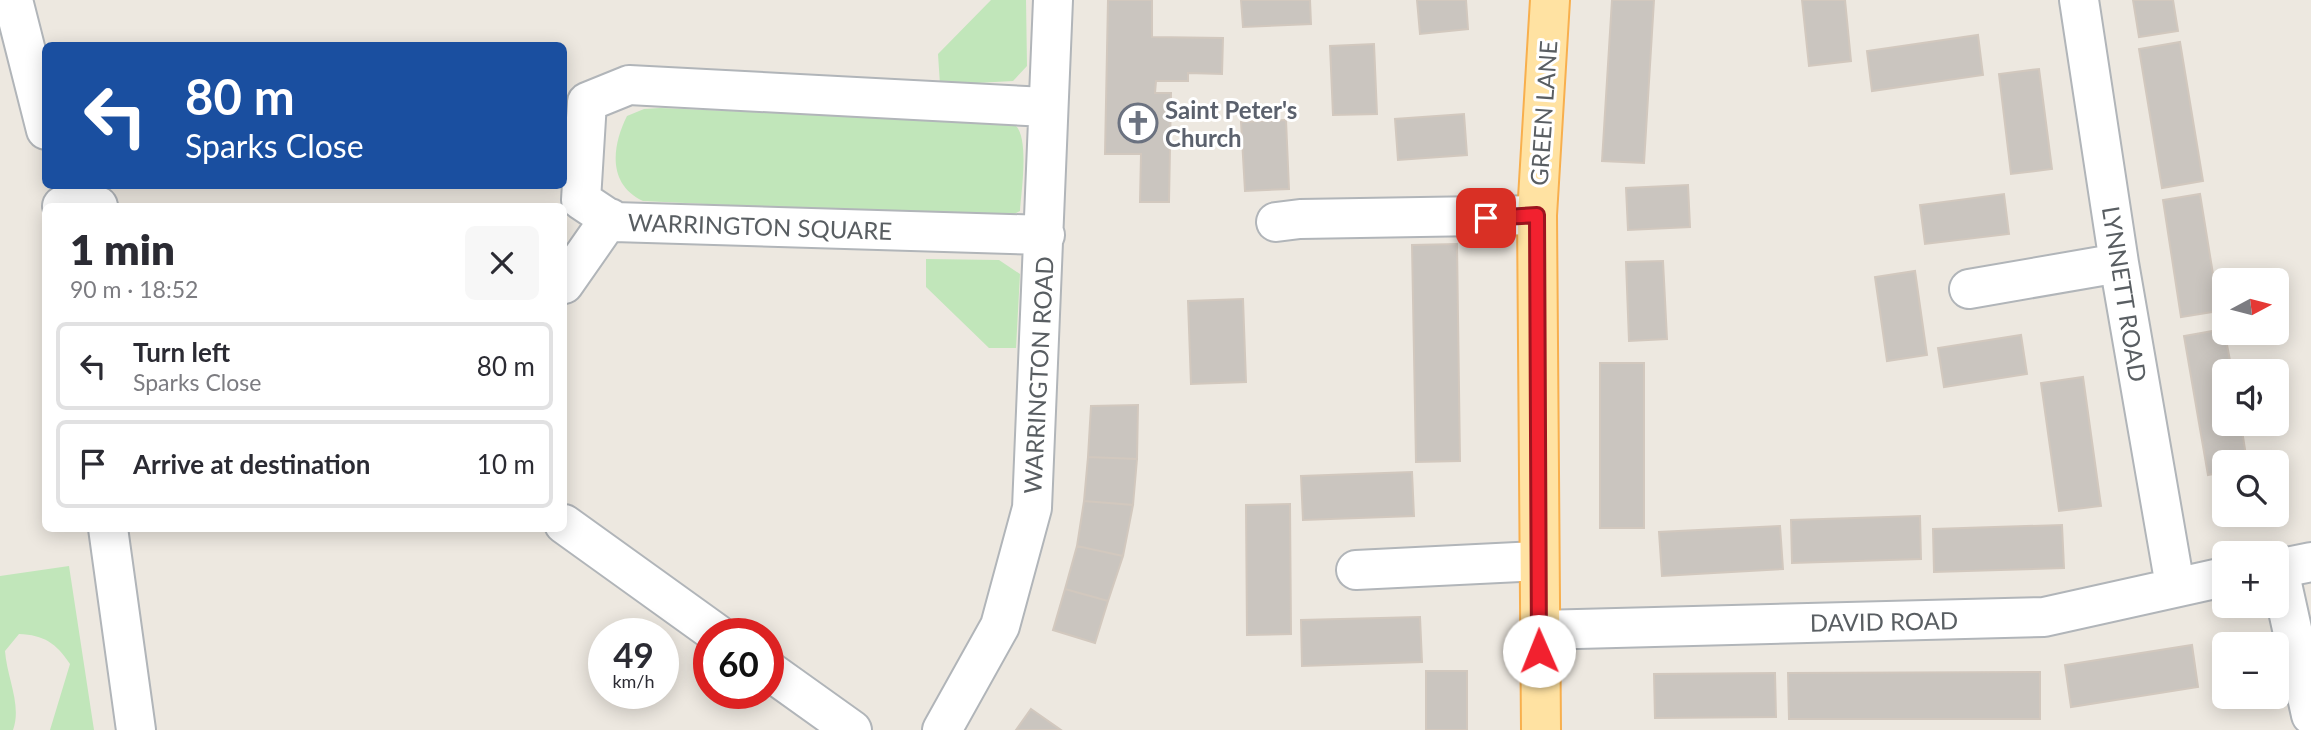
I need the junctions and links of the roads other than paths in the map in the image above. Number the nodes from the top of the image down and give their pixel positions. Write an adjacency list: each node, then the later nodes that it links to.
1 (13, 0): 6 (street)
2 (1053, 0): 5 (street, WARRINGTON ROAD)
3 (1550, 0): 7 (main road, GREEN LANE)
4 (2079, 0): 11 (street, LYNNETT ROAD)
5 (1046, 107): 8 (street, WARRINGTON SQUARE); 10 (street, WARRINGTON ROAD)
6 (42, 114)
7 (1537, 215): 9 (street); 16 (main road, GREEN LANE)
8 (610, 218): 10 (street, WARRINGTON SQUARE); 12 (street)
9 (1276, 222)
10 (1045, 235): 29 (street, WARRINGTON ROAD)
11 (2119, 262): 13 (street); 21 (street, LYNNETT ROAD)
12 (567, 280)
13 (1969, 289)
14 (567, 526): 23 (street)
15 (109, 532): 27 (street)
16 (1539, 561): 19 (street); 24 (main road, GREEN LANE)
17 (2311, 562): 18 (street)
18 (2289, 567)
19 (1356, 570)
20 (2212, 579): 21 (street, DAVID ROAD)
21 (2175, 586): 24 (street, DAVID ROAD)
22 (2289, 615): 26 (street)
23 (695, 618)
24 (1539, 629): 30 (main road, GREEN LANE)
25 (784, 681): 28 (street)
26 (2311, 715)
27 (136, 730)
28 (852, 730)
29 (942, 730)
30 (1541, 730)

